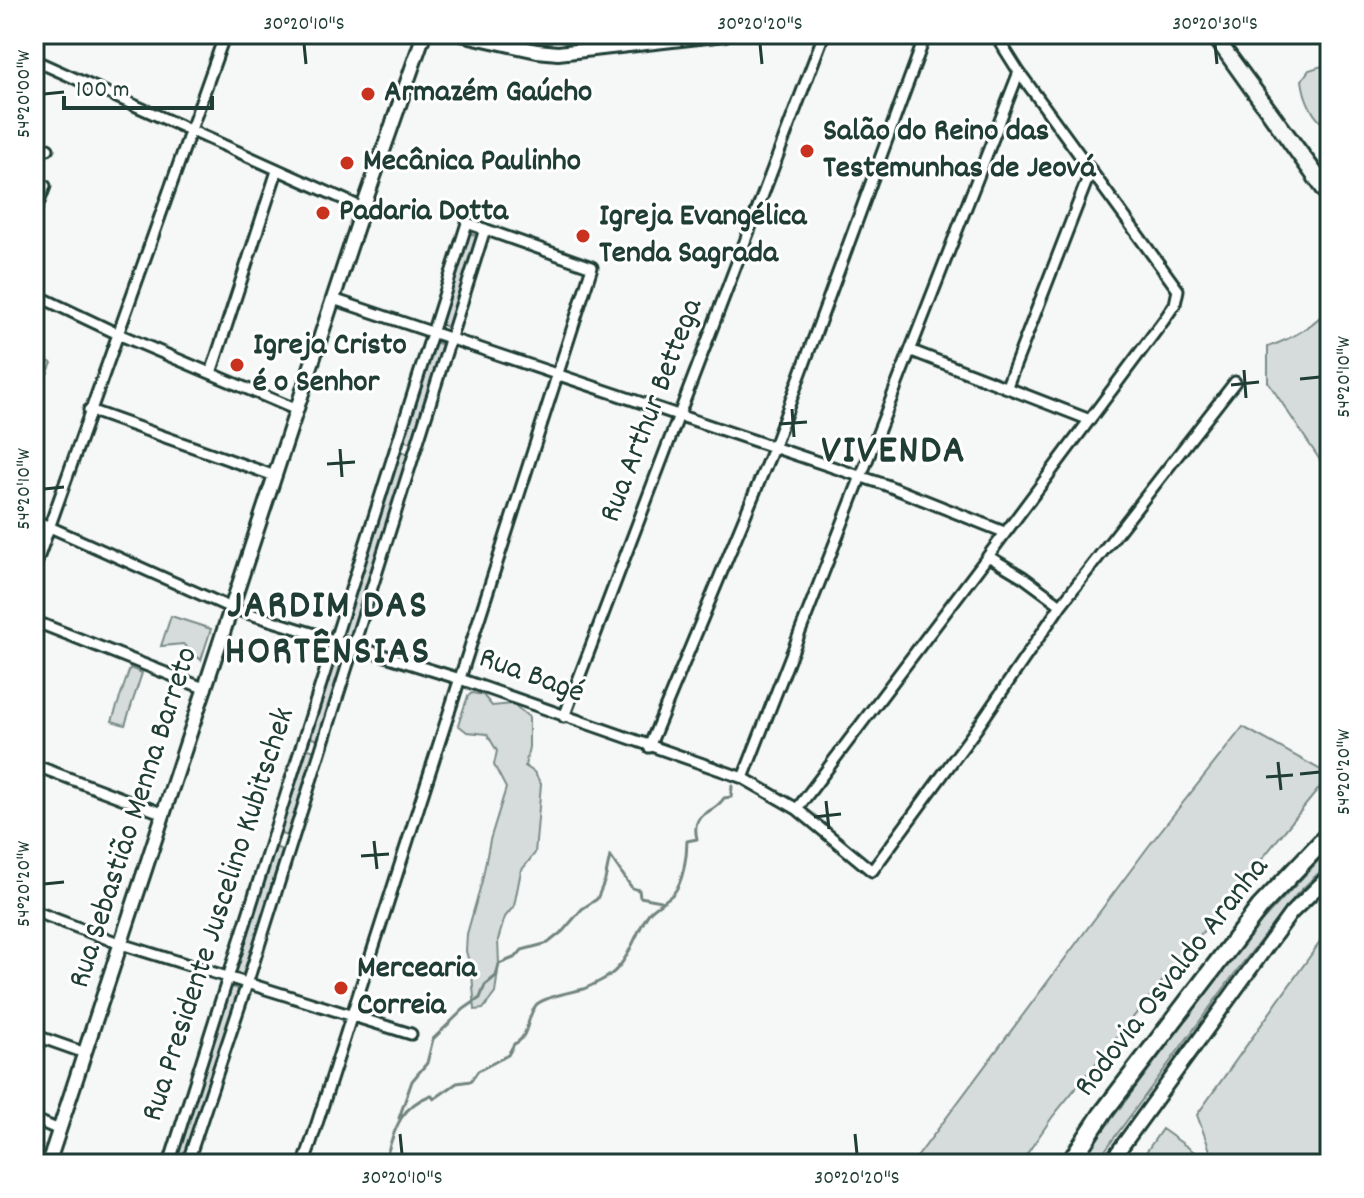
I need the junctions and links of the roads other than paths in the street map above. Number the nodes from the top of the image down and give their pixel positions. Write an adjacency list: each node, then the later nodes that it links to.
1 (225, 34): 13 (street)
2 (424, 34): 19 (main road, Rua Sebastião Menna Barreto)
3 (461, 34): 10 (main road)
4 (725, 34): 10 (main road)
5 (824, 34): 34 (street, Rua Arthur Bettega)
6 (926, 34): 37 (street)
7 (995, 34): 12 (street)
8 (1311, 34): 9 (main road)
9 (1330, 37)
10 (644, 38)
11 (34, 60): 13 (street)
12 (1019, 72): 16 (street); 27 (street)
13 (190, 132): 17 (street); 25 (street)
14 (34, 144): 15 (street)
15 (48, 149)
16 (1091, 170): 31 (street); 35 (street)
17 (277, 171): 19 (street); 28 (street)
18 (41, 188): 20 (street)
19 (363, 208): 23 (main road, Rua Sebastião Menna Barreto)
20 (34, 215)
21 (485, 229): 24 (street, Rua Presidente Juscelino Kubitschek); 26 (street, Rua Presidente Juscelino Kubitschek); 29 (street)
22 (34, 294): 25 (street)
23 (333, 299): 24 (street); 33 (main road, Rua Sebastião Menna Barreto)
24 (432, 333): 26 (street); 36 (street, Rua Presidente Juscelino Kubitschek)
25 (118, 334): 28 (street); 32 (street)
26 (450, 339): 29 (street); 38 (street, Rua Presidente Juscelino Kubitschek)
27 (912, 351): 31 (street); 40 (street)
28 (211, 373): 33 (street)
29 (558, 374): 34 (street); 51 (street)
30 (1235, 382): 46 (street)
31 (1007, 386): 35 (street)
32 (89, 410): 39 (street); 42 (street)
33 (297, 410): 39 (main road, Rua Sebastião Menna Barreto)
34 (679, 413): 37 (street); 53 (street, Rua Arthur Bettega)
35 (1090, 420): 43 (street)
36 (397, 444): 38 (street); 49 (street, Rua Presidente Juscelino Kubitschek)
37 (774, 446): 40 (street); 55 (street)
38 (416, 449): 50 (street, Rua Presidente Juscelino Kubitschek)
39 (275, 476): 47 (main road, Rua Sebastião Menna Barreto)
40 (862, 477): 43 (street); 58 (street)
41 (34, 520): 42 (street, Rua Bagé)
42 (48, 526): 45 (street); 47 (street, Rua Bagé)
43 (1004, 532): 44 (street)
44 (988, 556): 46 (street); 59 (street)
45 (34, 570)
46 (1061, 605): 59 (street, Rua Bagé)
47 (231, 608): 49 (street, Rua Bagé); 52 (main road, Rua Sebastião Menna Barreto)
48 (34, 621): 52 (street)
49 (335, 642): 50 (street, Rua Bagé); 54 (street, Rua Presidente Juscelino Kubitschek)
50 (354, 647): 51 (street, Rua Bagé); 56 (street, Rua Presidente Juscelino Kubitschek)
51 (460, 679): 53 (street, Rua Bagé); 70 (street)
52 (206, 689): 60 (main road, Rua Sebastião Menna Barreto)
53 (564, 717): 55 (street, Rua Bagé)
54 (302, 742): 56 (street); 62 (street, Rua Presidente Juscelino Kubitschek)
55 (649, 747): 58 (street, Rua Bagé)
56 (322, 748): 64 (street, Rua Presidente Juscelino Kubitschek)
57 (34, 765): 60 (street)
58 (743, 778): 59 (street, Rua Bagé)
59 (797, 809)
60 (164, 814): 67 (main road, Rua Sebastião Menna Barreto)
61 (1330, 824): 63 (main road)
62 (271, 838): 64 (street); 68 (street, Rua Presidente Juscelino Kubitschek)
63 (1325, 838): 80 (highway, Rodovia Osvaldo Aranha)
64 (291, 844): 69 (street, Rua Presidente Juscelino Kubitschek)
65 (1330, 875): 81 (main road)
66 (34, 911): 67 (street)
67 (121, 944): 68 (street); 73 (main road, Rua Sebastião Menna Barreto)
68 (226, 978): 69 (street); 77 (street, Rua Presidente Juscelino Kubitschek)
69 (247, 984): 70 (street); 78 (street, Rua Presidente Juscelino Kubitschek)
70 (351, 1015): 71 (street); 79 (street)
71 (411, 1034)
72 (34, 1035): 73 (street)
73 (85, 1053): 75 (main road, Rua Sebastião Menna Barreto)
74 (34, 1119): 75 (street)
75 (59, 1130): 76 (main road, Rua Sebastião Menna Barreto)
76 (48, 1164)
77 (169, 1164)
78 (187, 1164)
79 (304, 1164)
80 (1069, 1164)
81 (1109, 1164)

